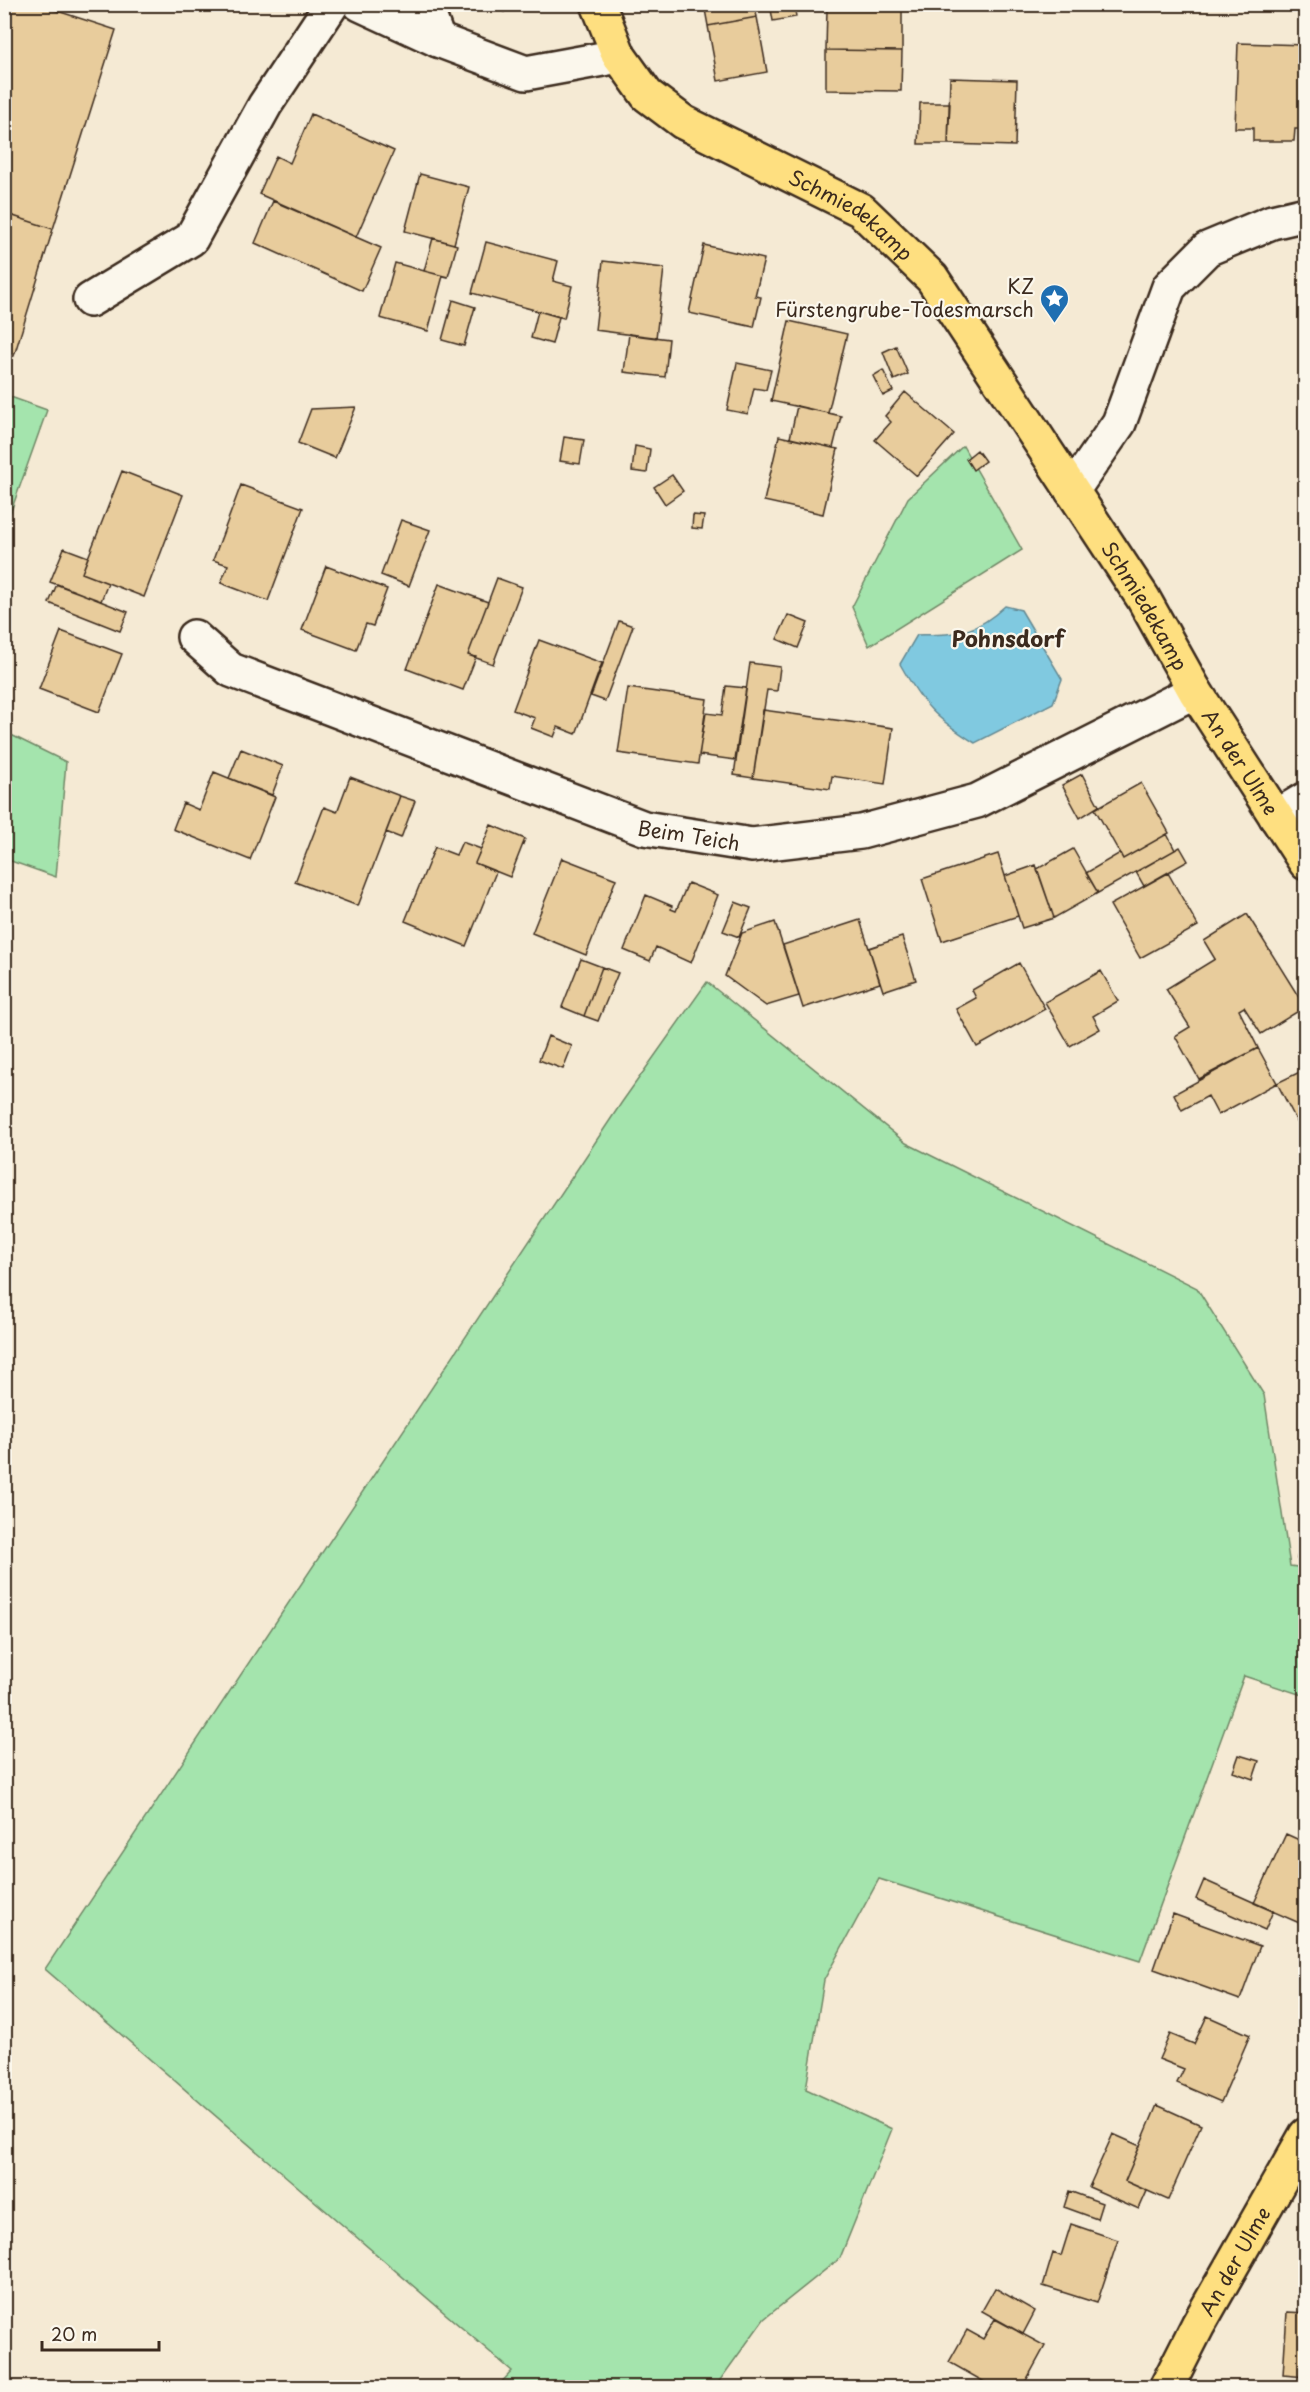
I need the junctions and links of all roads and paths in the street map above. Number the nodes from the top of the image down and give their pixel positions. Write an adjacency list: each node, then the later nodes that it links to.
1 (332, 4): 8 (street)
2 (360, 4): 5 (street)
3 (425, 4): 5 (street)
4 (598, 4): 6 (main road, Schmiedekamp)
5 (438, 40): 6 (street)
6 (619, 56): 9 (main road, Schmiedekamp)
7 (1305, 214): 9 (street)
8 (90, 300)
9 (1072, 491): 11 (main road, Schmiedekamp)
10 (194, 637): 11 (street, Beim Teich)
11 (1195, 691): 13 (main road, An der Ulme)
12 (1305, 799): 13 (street)
13 (1276, 817): 14 (main road, An der Ulme)
14 (1305, 863)
15 (1305, 2135): 16 (main road, An der Ulme)
16 (1166, 2388)

